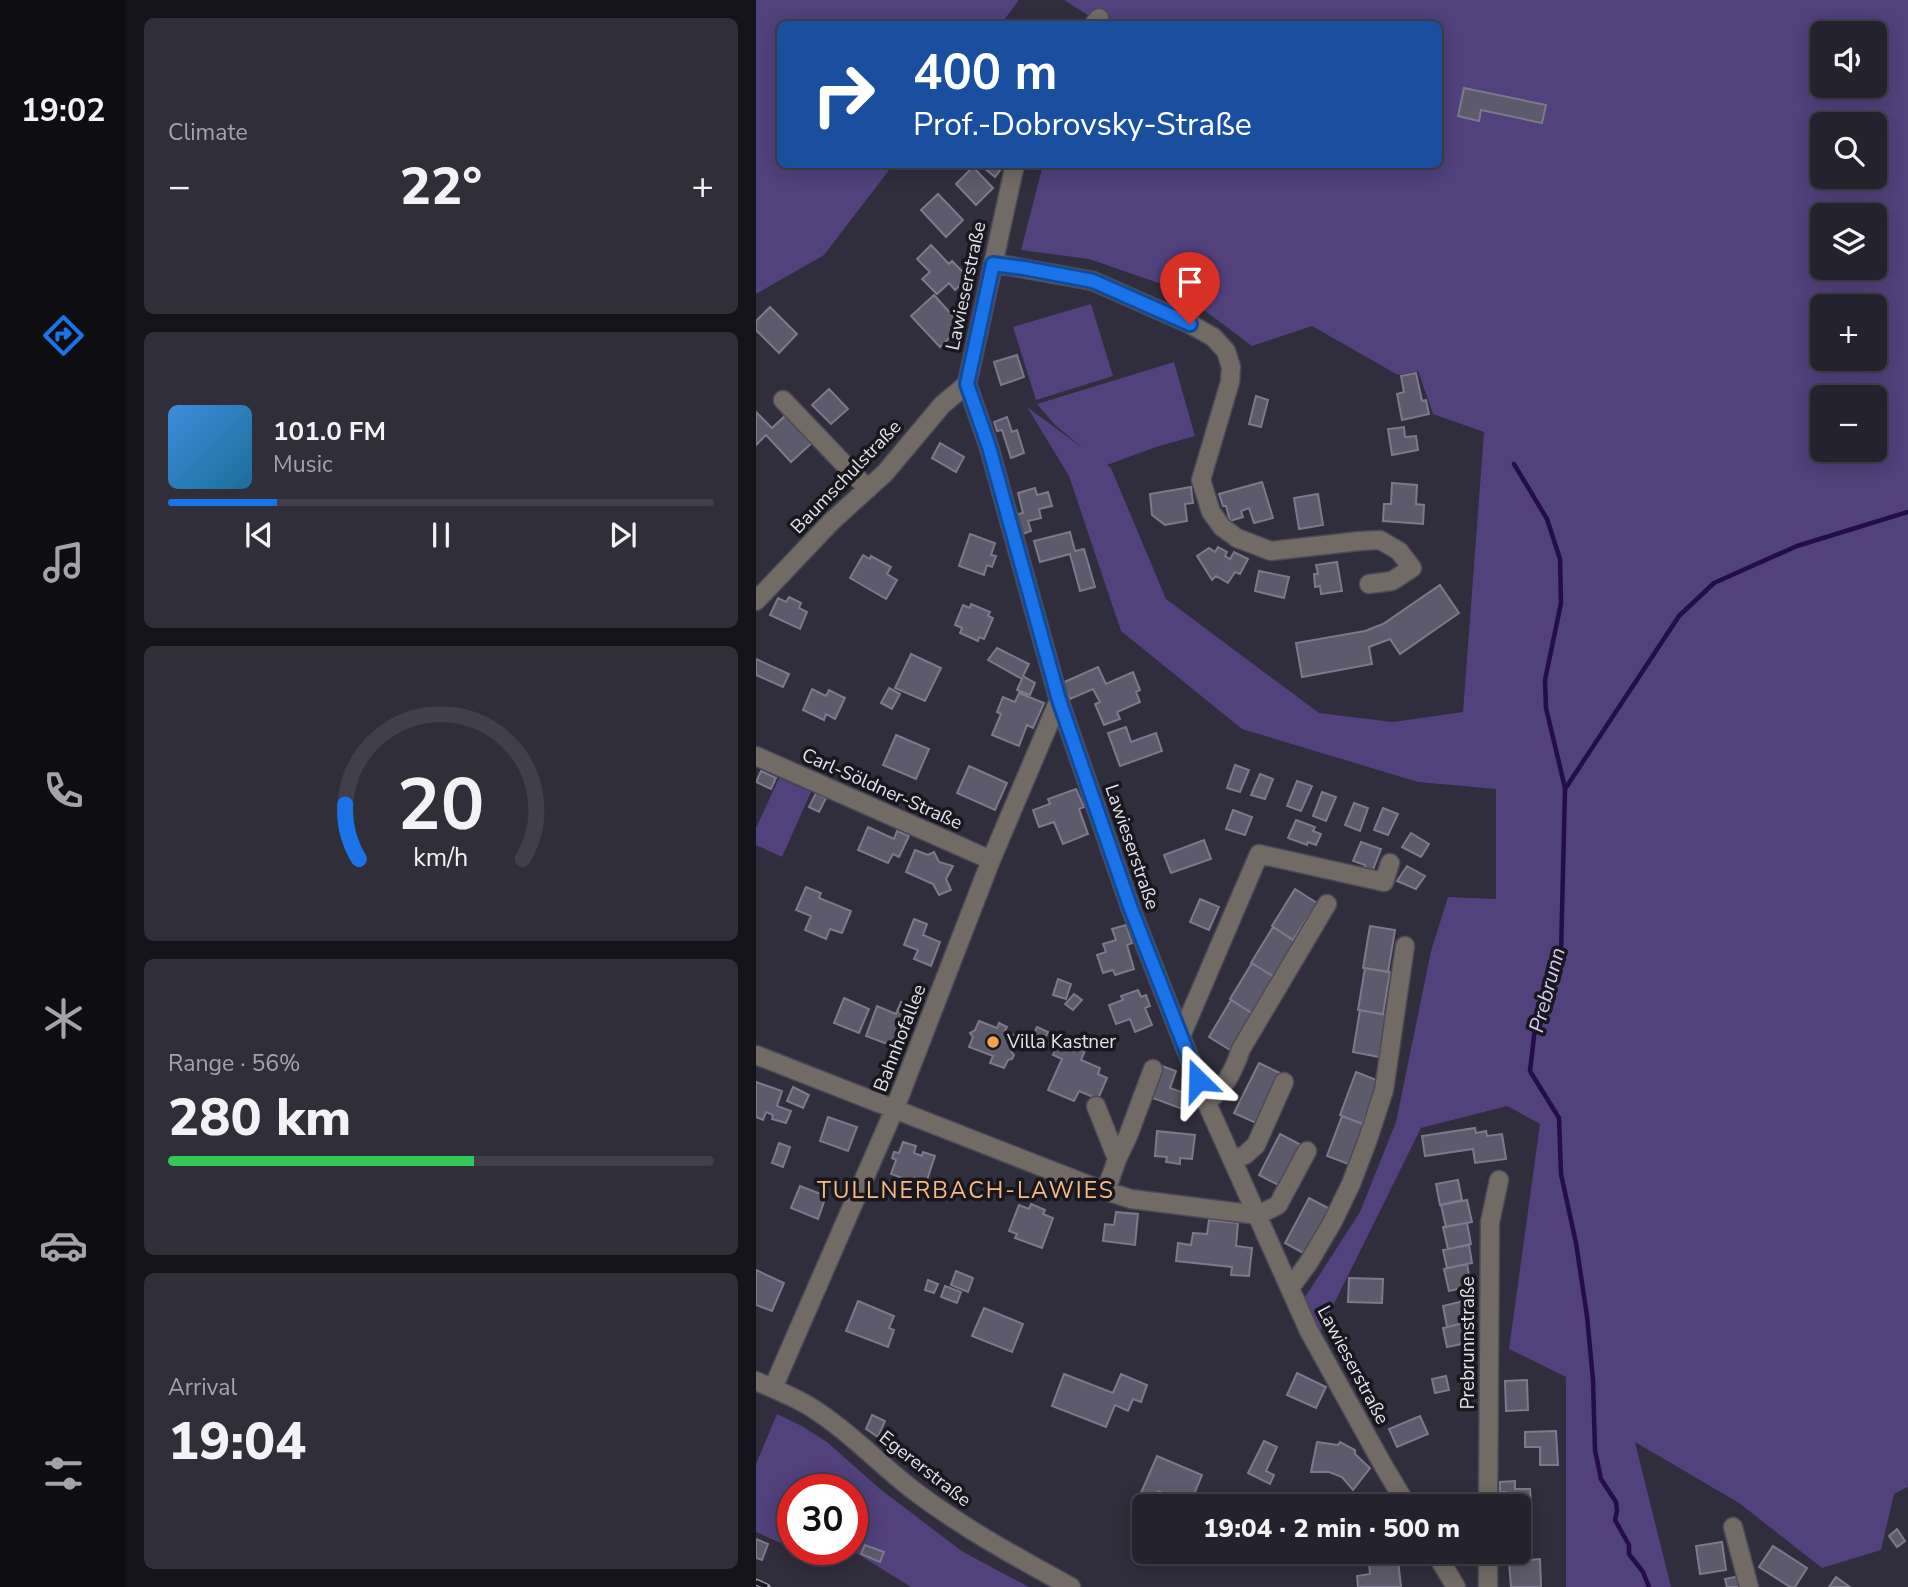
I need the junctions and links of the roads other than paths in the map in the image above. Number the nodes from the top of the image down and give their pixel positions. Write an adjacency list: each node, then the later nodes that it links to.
1 (1014, 168): 2 (street, Lawieserstraße)
2 (993, 264): 3 (street, Lawieserstraße); 6 (street)
3 (967, 384): 5 (street, Baumschulstraße); 8 (street, Lawieserstraße)
4 (783, 400): 5 (street)
5 (868, 489): 7 (street, Baumschulstraße)
6 (1369, 584)
7 (756, 601)
8 (1059, 700): 10 (street, Bahnhofallee); 14 (street, Lawieserstraße)
9 (756, 756): 10 (street, Carl-Söldner-Straße)
10 (992, 860): 20 (street, Bahnhofallee)
11 (1390, 863): 14 (street)
12 (1327, 904): 18 (street)
13 (1405, 946): 27 (street)
14 (1181, 1036): 18 (street, Lawieserstraße)
15 (756, 1055): 20 (street)
16 (1153, 1069): 22 (street)
17 (1284, 1082): 23 (street)
18 (1207, 1102): 23 (street, Lawieserstraße)
19 (1096, 1106): 22 (street)
20 (895, 1108): 25 (street); 29 (street, Bahnhofallee)
21 (1307, 1151): 26 (street)
22 (1117, 1159): 25 (street)
23 (1233, 1159): 26 (street, Lawieserstraße)
24 (1499, 1181): 31 (street, Prebrunnstraße)
25 (1106, 1191): 26 (street)
26 (1258, 1215): 27 (street, Lawieserstraße)
27 (1290, 1287): 30 (street, Lawieserstraße)
28 (756, 1381): 29 (street, Egererstraße)
29 (774, 1388): 35 (street, Egererstraße)
30 (1400, 1494)
31 (1489, 1494)
32 (1733, 1527): 38 (street)
33 (1442, 1564): 36 (street)
34 (1488, 1564): 37 (street)
35 (1071, 1587)
36 (1455, 1587)
37 (1488, 1587)
38 (1749, 1587)

